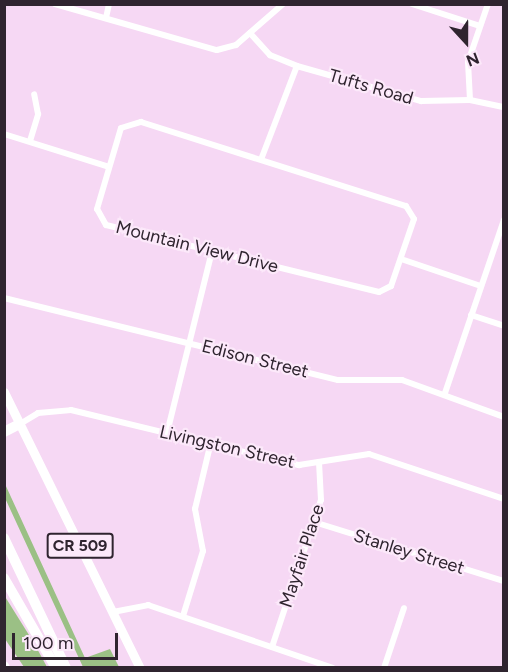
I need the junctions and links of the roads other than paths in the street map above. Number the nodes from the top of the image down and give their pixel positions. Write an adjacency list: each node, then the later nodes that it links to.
1 (55, 4): 6 (street)
2 (109, 4): 6 (street)
3 (284, 4): 8 (street)
4 (412, 4): 7 (street)
5 (488, 4): 7 (street)
6 (106, 18): 8 (street)
7 (480, 26): 11 (street)
8 (250, 33): 9 (street, Tufts Road)
9 (297, 66): 11 (street, Tufts Road); 15 (street)
10 (33, 94): 14 (street)
11 (470, 100): 12 (street, Tufts Road)
12 (504, 107)
13 (4, 134): 14 (street)
14 (30, 141): 16 (street)
15 (262, 157): 16 (street, Mountain View Drive); 20 (street, Mountain View Drive)
16 (109, 167): 19 (street, Mountain View Drive)
17 (504, 220): 18 (street)
18 (500, 239): 21 (street)
19 (212, 251): 20 (street, Mountain View Drive); 25 (street)
20 (404, 260): 21 (street)
21 (481, 286): 23 (street)
22 (4, 298): 25 (street, Edison Street)
23 (471, 315): 24 (street); 27 (street)
24 (504, 326)
25 (188, 342): 27 (street, Edison Street); 31 (street)
26 (4, 392): 29 (main road, CR 509)
27 (445, 393): 28 (street, Edison Street)
28 (504, 417)
29 (20, 424): 30 (highway); 31 (street, Livingston Street); 40 (main road, CR 509)
30 (4, 432)
31 (167, 433): 32 (street, Livingston Street)
32 (210, 446): 33 (street, Livingston Street); 41 (street)
33 (319, 462): 34 (street, Livingston Street); 35 (street, Mayfair Place)
34 (504, 499)
35 (314, 522): 38 (street, Stanley Street); 42 (street, Mayfair Place)
36 (4, 538): 44 (highway)
37 (4, 578): 43 (highway)
38 (504, 581)
39 (404, 608): 47 (street)
40 (113, 612): 41 (street); 45 (main road, CR 509)
41 (183, 616): 42 (street)
42 (272, 647): 46 (street)
43 (56, 668)
44 (66, 668)
45 (140, 668)
46 (333, 668)
47 (384, 668)

